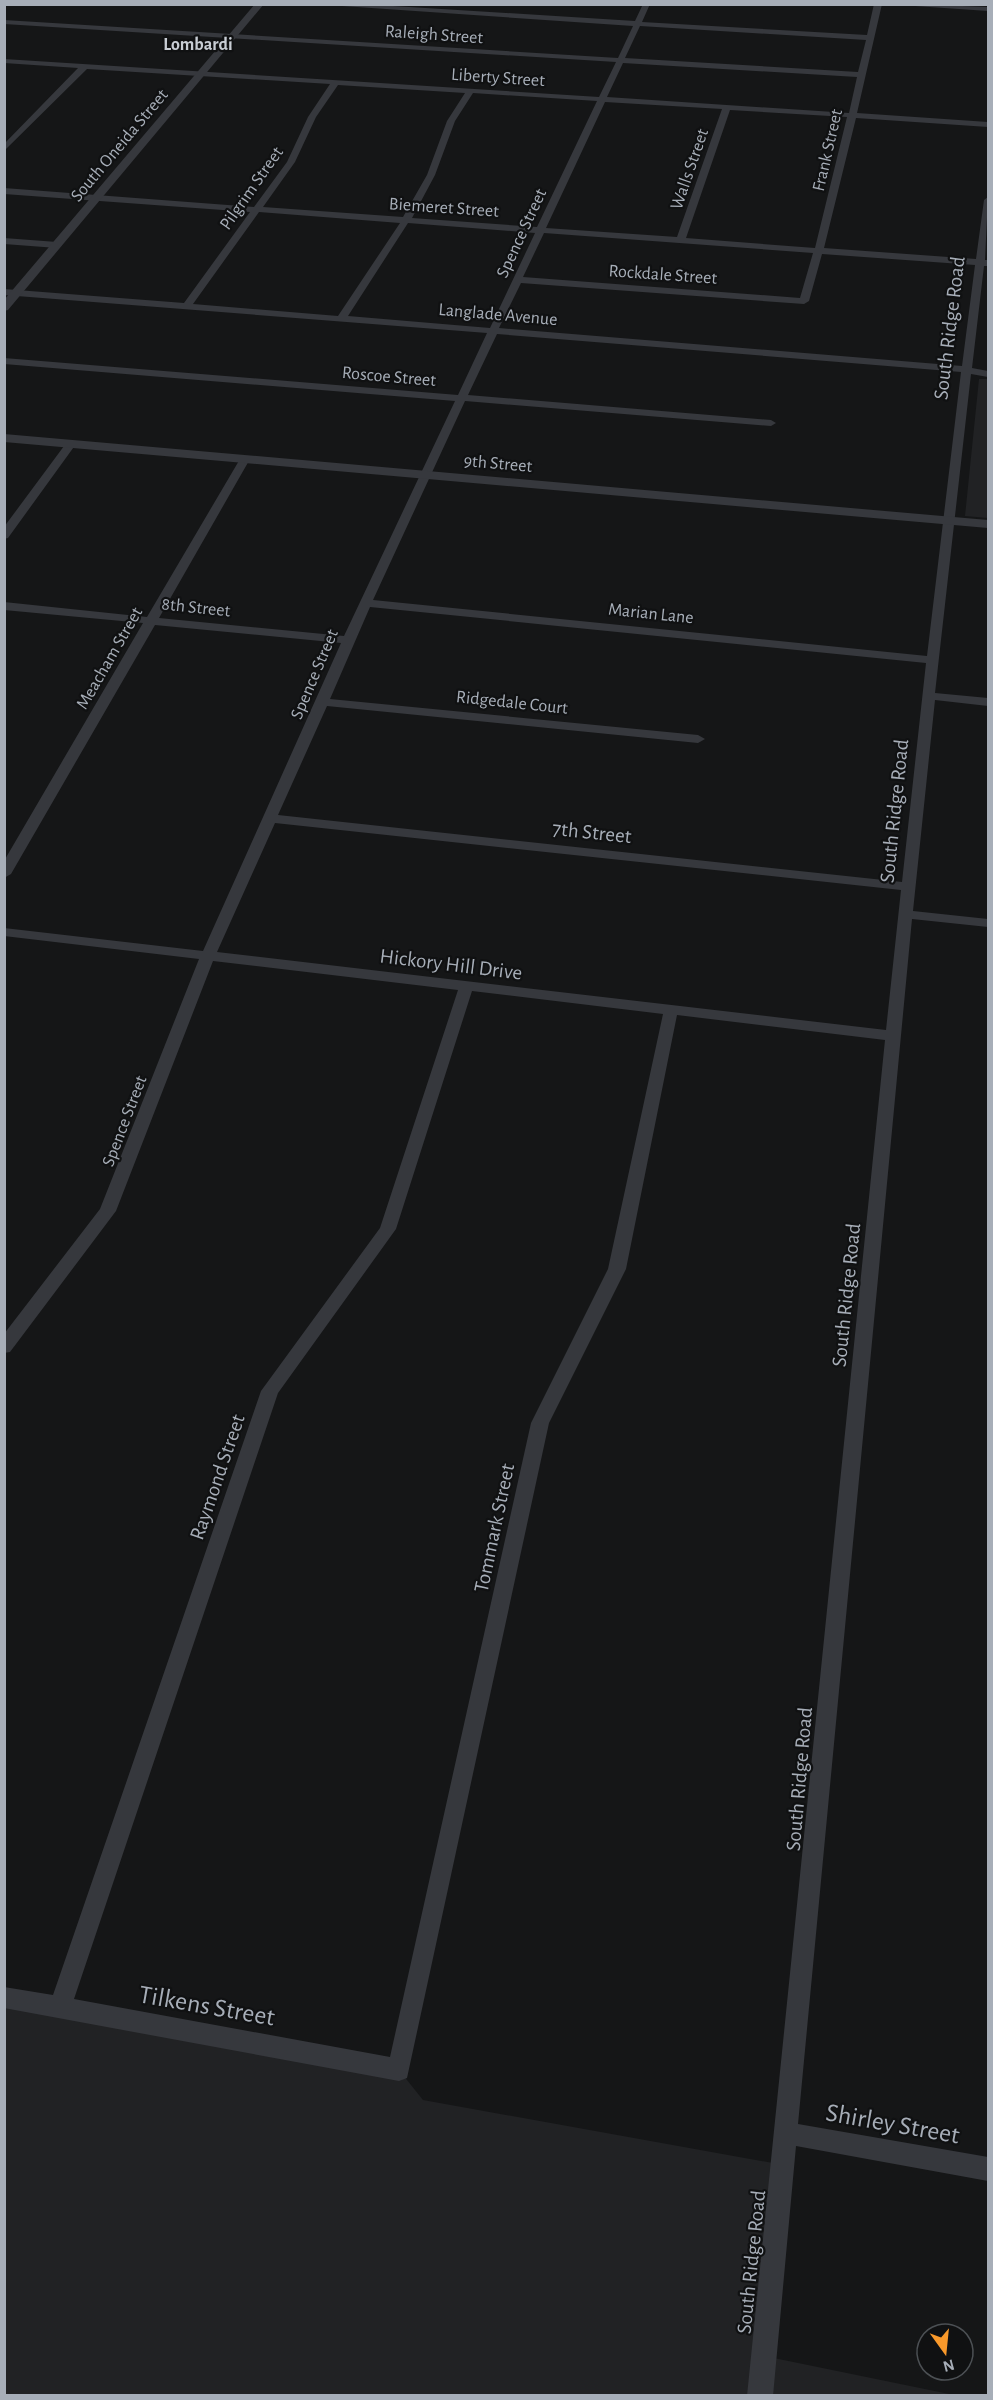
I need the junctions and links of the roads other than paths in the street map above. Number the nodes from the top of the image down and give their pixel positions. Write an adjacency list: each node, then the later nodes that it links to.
1 (260, 4): 9 (street, South Oneida Street)
2 (316, 4): 8 (street)
3 (647, 4): 8 (street, Spence Street)
4 (878, 4): 10 (street, Frank Street)
5 (915, 4): 6 (street)
6 (988, 9)
7 (4, 22): 9 (street, Raleigh Street)
8 (638, 24): 10 (street); 11 (street, Spence Street)
9 (232, 36): 11 (street, Raleigh Street); 14 (street, South Oneida Street)
10 (870, 38): 15 (street, Frank Street)
11 (621, 60): 15 (street, Raleigh Street); 18 (street, Spence Street)
12 (4, 61): 13 (street, Liberty Street)
13 (85, 66): 14 (street, Liberty Street); 22 (street)
14 (200, 74): 16 (street, Liberty Street); 24 (street, South Oneida Street)
15 (861, 75): 20 (street, Frank Street)
16 (335, 83): 17 (street, Liberty Street); 26 (street, Pilgrim Street)
17 (470, 92): 18 (street, Liberty Street); 27 (street)
18 (603, 100): 19 (street, Liberty Street); 28 (street, Spence Street)
19 (727, 108): 20 (street, Liberty Street); 29 (street, Walls Street)
20 (851, 116): 21 (street, Liberty Street); 32 (street, Frank Street)
21 (988, 124)
22 (4, 149)
23 (4, 191): 24 (street, Biemeret Street)
24 (96, 198): 26 (street, Biemeret Street); 31 (street, South Oneida Street)
25 (988, 200): 33 (street, South Ridge Road)
26 (257, 210): 27 (street, Biemeret Street); 38 (street, Pilgrim Street)
27 (406, 220): 28 (street, Biemeret Street); 40 (street)
28 (543, 230): 29 (street, Biemeret Street); 34 (street, Spence Street)
29 (681, 240): 32 (street, Biemeret Street)
30 (4, 241): 31 (street)
31 (57, 245): 36 (street, South Oneida Street)
32 (819, 250): 33 (street, Biemeret Street); 37 (street, Frank Street)
33 (984, 262): 43 (street, South Ridge Road)
34 (519, 280): 37 (street, Rockdale Street); 41 (street, Spence Street)
35 (4, 292): 36 (street, Langlade Avenue)
36 (17, 293): 38 (street, Langlade Avenue); 39 (street, South Oneida Street)
37 (804, 301)
38 (186, 307): 40 (street, Langlade Avenue)
39 (4, 308)
40 (341, 319): 41 (street, Langlade Avenue)
41 (495, 331): 43 (street, Langlade Avenue); 45 (street, Spence Street)
42 (4, 361): 45 (street, Roscoe Street)
43 (966, 370): 44 (street, Langlade Avenue); 51 (street, South Ridge Road)
44 (988, 374)
45 (463, 398): 46 (street, Roscoe Street); 50 (street, Spence Street)
46 (771, 423)
47 (4, 438): 48 (street, 9th Street)
48 (71, 444): 49 (street, 9th Street); 53 (street)
49 (245, 459): 50 (street, 9th Street); 56 (street, Meacham Street)
50 (427, 475): 51 (street, 9th Street); 54 (street, Spence Street)
51 (948, 521): 52 (street, 9th Street); 58 (street, South Ridge Road)
52 (988, 525)
53 (4, 536)
54 (366, 603): 57 (street, Spence Street); 58 (street, Marian Lane)
55 (4, 606): 56 (street, 8th Street)
56 (151, 621): 57 (street, 8th Street); 64 (street, Meacham Street)
57 (348, 640): 60 (street, Spence Street)
58 (933, 660): 59 (street, South Ridge Road)
59 (929, 696): 61 (street); 65 (street, South Ridge Road)
60 (323, 702): 62 (street, Ridgedale Court); 63 (street, Spence Street)
61 (988, 702)
62 (698, 739)
63 (270, 818): 65 (street, 7th Street); 69 (street, Spence Street)
64 (4, 874)
65 (909, 887): 66 (street, South Ridge Road)
66 (906, 914): 67 (street); 72 (street, South Ridge Road)
67 (988, 923)
68 (4, 932): 69 (street, Hickory Hill Drive)
69 (208, 956): 70 (street, Hickory Hill Drive); 73 (street, Spence Street)
70 (466, 987): 71 (street, Hickory Hill Drive); 75 (street, Raymond Street)
71 (670, 1010): 72 (street, Hickory Hill Drive); 76 (street, Tommark Street)
72 (893, 1036): 77 (street, South Ridge Road)
73 (4, 1347)
74 (4, 1997): 75 (street, Tilkens Street)
75 (60, 2007): 76 (street, Tilkens Street)
76 (399, 2070)
77 (787, 2133): 78 (street, Shirley Street); 79 (street, South Ridge Road)
78 (988, 2169)
79 (760, 2396)

